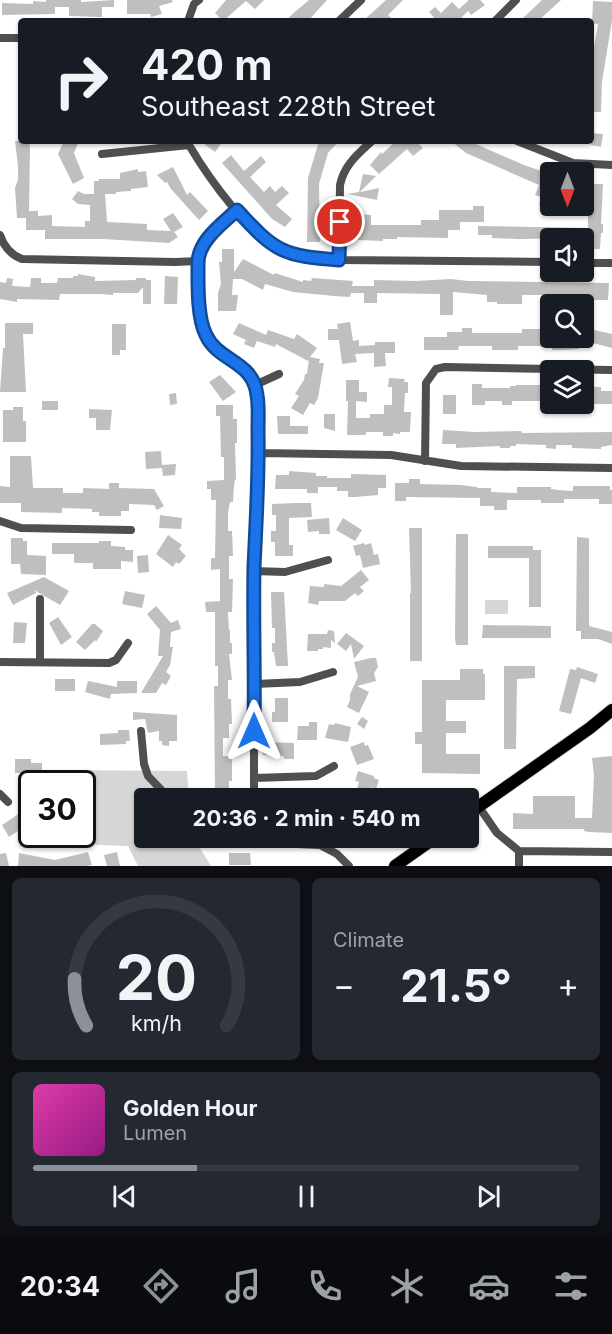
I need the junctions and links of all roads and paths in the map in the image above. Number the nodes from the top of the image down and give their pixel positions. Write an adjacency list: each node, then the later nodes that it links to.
1 (199, 0): 4 (street)
2 (361, 0): 5 (street)
3 (516, 0): 6 (street)
4 (189, 18)
5 (342, 18)
6 (498, 18)
7 (0, 38): 8 (street)
8 (18, 38)
9 (181, 144): 13 (street)
10 (190, 144): 15 (street)
11 (369, 144): 17 (street)
12 (525, 144): 14 (street)
13 (102, 154)
14 (612, 165)
15 (237, 210): 17 (street); 18 (street)
16 (0, 235): 18 (street)
17 (339, 260): 19 (street)
18 (198, 261): 24 (street)
19 (540, 262)
20 (594, 263): 21 (street)
21 (612, 263)
22 (612, 369): 26 (street)
23 (279, 374): 24 (street)
24 (255, 385): 25 (street)
25 (258, 453): 26 (street); 31 (street)
26 (425, 461): 27 (street)
27 (612, 468)
28 (0, 521): 29 (street)
29 (131, 530)
30 (328, 560): 31 (street)
31 (254, 571): 37 (street)
32 (40, 599): 35 (street)
33 (128, 643): 35 (street)
34 (0, 662): 35 (street)
35 (40, 662)
36 (333, 672): 37 (street)
37 (255, 684): 41 (street)
38 (612, 710): 46 (main road)
39 (141, 731): 42 (street)
40 (334, 766): 41 (street)
41 (254, 777): 43 (street)
42 (159, 788)
43 (254, 788)
44 (0, 794): 45 (street)
45 (8, 802)
46 (479, 807): 49 (street)
47 (326, 848): 51 (street)
48 (420, 848): 52 (main road)
49 (519, 851): 50 (street); 53 (street)
50 (612, 852)
51 (349, 866)
52 (395, 866)
53 (519, 866)

